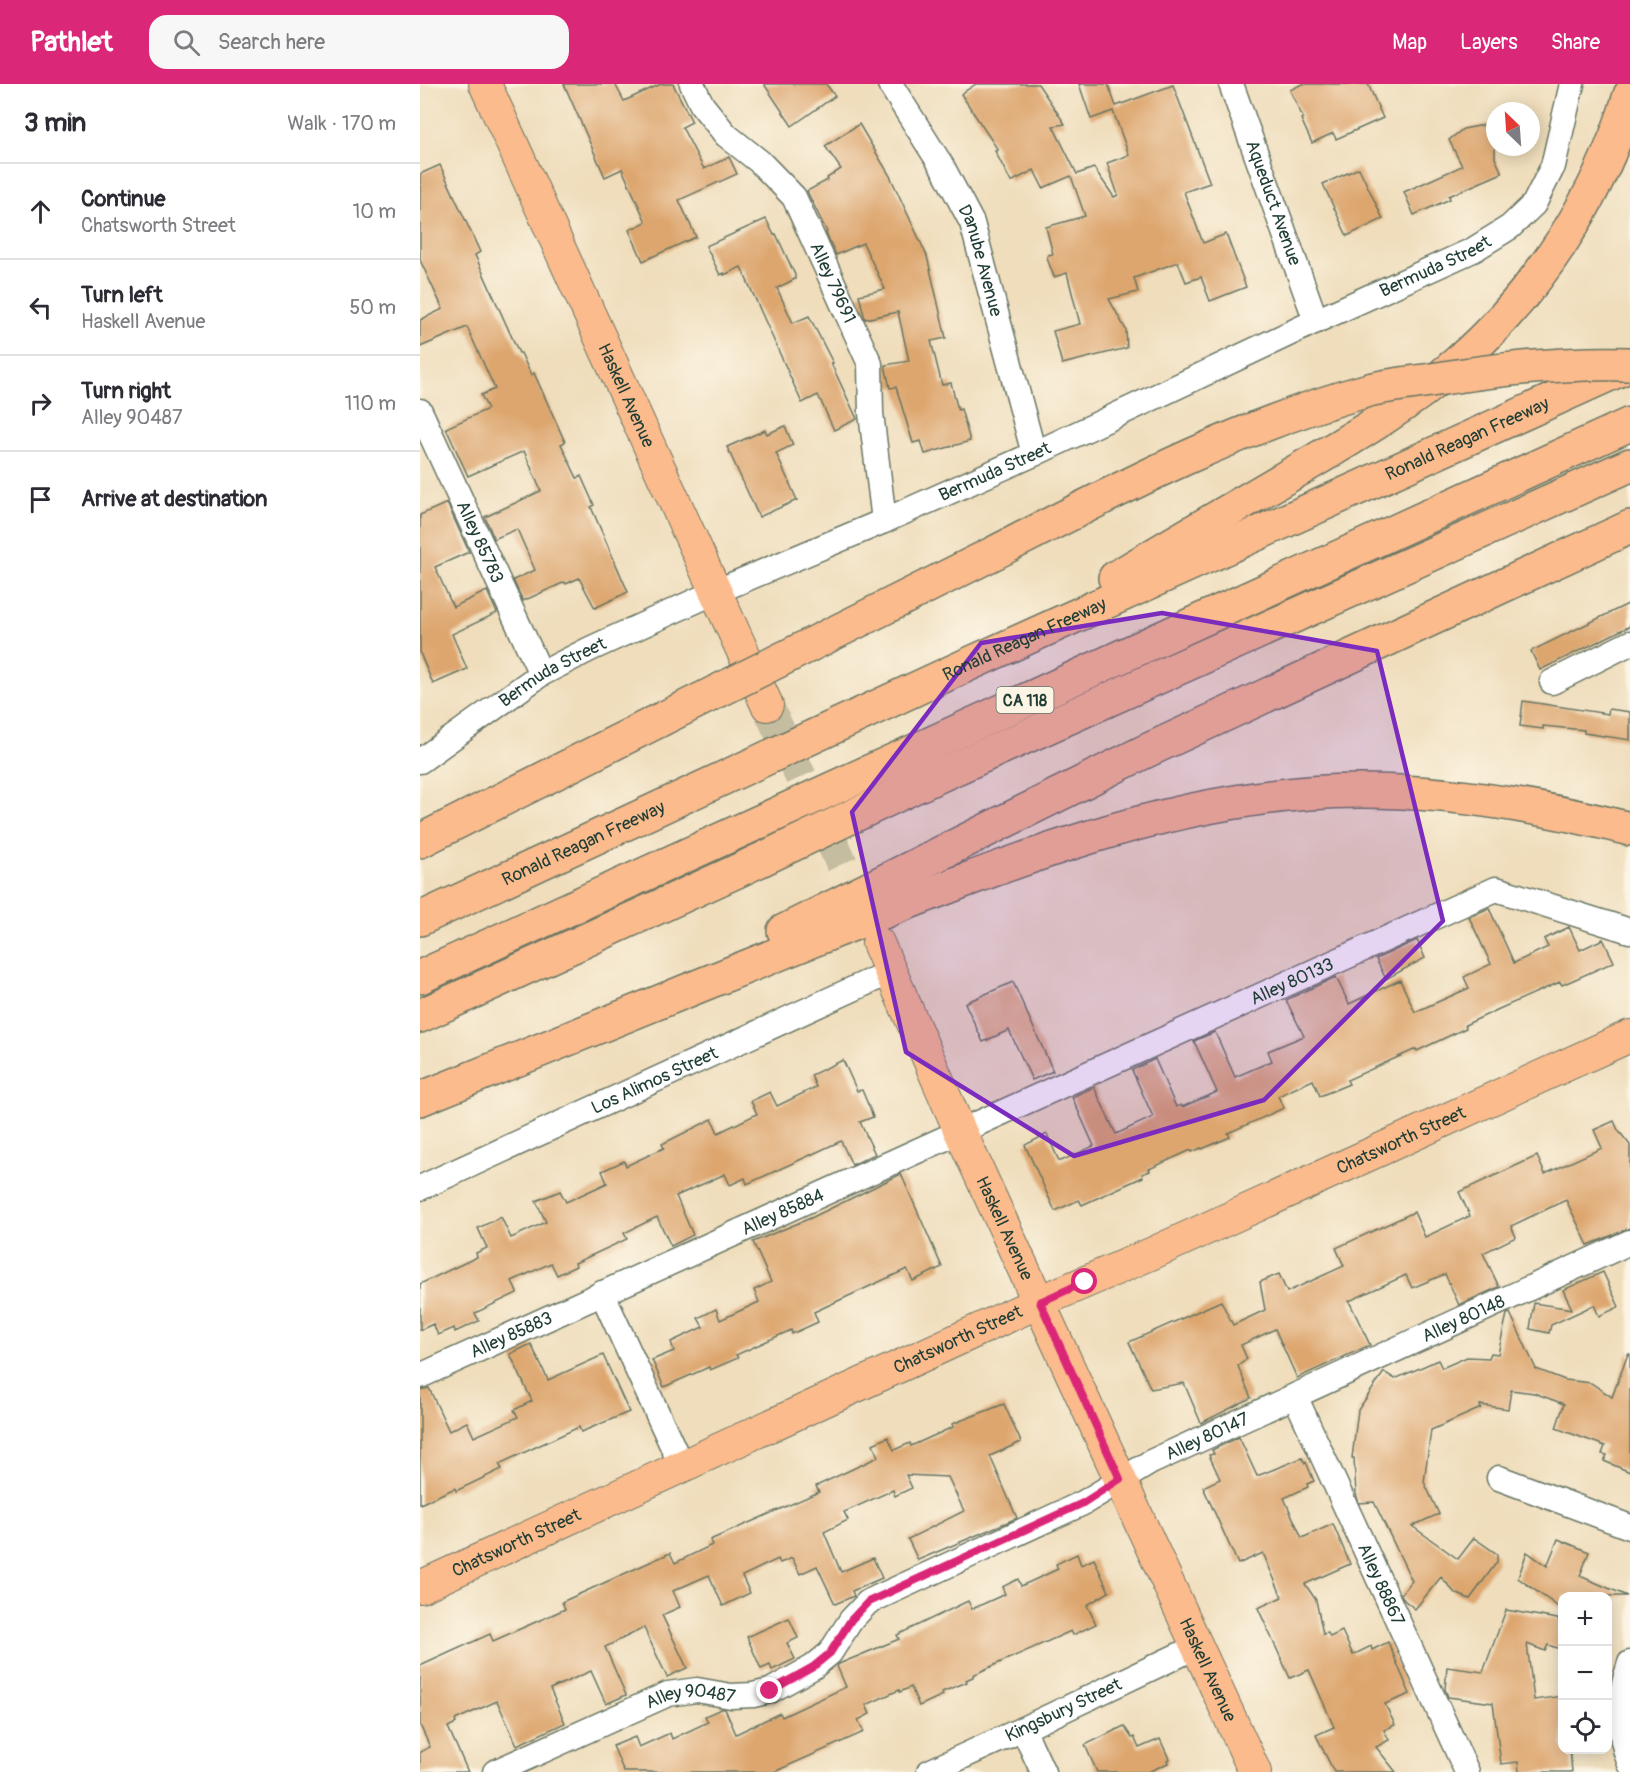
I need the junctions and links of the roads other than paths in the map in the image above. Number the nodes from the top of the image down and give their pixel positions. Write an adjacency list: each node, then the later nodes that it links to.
1 (485, 84): 15 (main road, Haskell Avenue)
2 (692, 84): 13 (street, Alley 79691)
3 (890, 84): 11 (street, Danube Avenue)
4 (1231, 84): 7 (street, Aqueduct Avenue)
5 (1572, 84): 7 (street, Bermuda Street)
6 (1630, 95): 17 (highway)
7 (1316, 321): 11 (street, Bermuda Street)
8 (1630, 365): 17 (highway, Ronald Reagan Freeway); 23 (highway, bridge)
9 (420, 411): 18 (street, Alley 85783)
10 (1630, 424): 28 (highway, CA 118)
11 (1034, 454): 13 (street, Bermuda Street)
12 (1630, 465): 29 (highway, CA 118)
13 (884, 521): 15 (street, Bermuda Street)
14 (1630, 527): 31 (highway)
15 (715, 592): 18 (street, Bermuda Street); 20 (main road, Haskell Avenue)
16 (1630, 643): 19 (street)
17 (967, 665): 24 (highway, Ronald Reagan Freeway)
18 (541, 674): 21 (street, Bermuda Street)
19 (1552, 682)
20 (767, 705)
21 (420, 761)
22 (1630, 829): 31 (highway)
23 (420, 841)
24 (420, 919)
25 (1630, 932): 33 (street, Alley 80133)
26 (878, 943): 27 (main road, Haskell Avenue)
27 (890, 972): 33 (main road, Haskell Avenue); 34 (street, Los Alimos Street)
28 (420, 977)
29 (420, 1016)
30 (1630, 1036): 37 (main road, Chatsworth Street)
31 (562, 1042): 32 (highway)
32 (420, 1099)
33 (960, 1131): 36 (street, Alley 85884); 37 (main road, Haskell Avenue)
34 (420, 1188)
35 (1630, 1242): 39 (street, Alley 80148)
36 (602, 1293): 38 (street, Alley 85883); 40 (street)
37 (1040, 1302): 40 (main road, Chatsworth Street); 42 (main road, Haskell Avenue)
38 (420, 1376)
39 (1295, 1396): 42 (street, Alley 80147); 53 (street, Alley 88867)
40 (682, 1467): 44 (main road, Chatsworth Street)
41 (1499, 1478): 43 (street)
42 (1120, 1479): 45 (main road, Haskell Avenue); 49 (street, Alley 90487)
43 (1630, 1527)
44 (420, 1587)
45 (1198, 1646): 47 (street, Kingsbury Street); 52 (main road, Haskell Avenue)
46 (1630, 1664): 48 (street)
47 (1023, 1730): 50 (street, Kingsbury Street); 51 (street)
48 (1630, 1764)
49 (495, 1772)
50 (929, 1772)
51 (1043, 1772)
52 (1256, 1772)
53 (1467, 1772)

